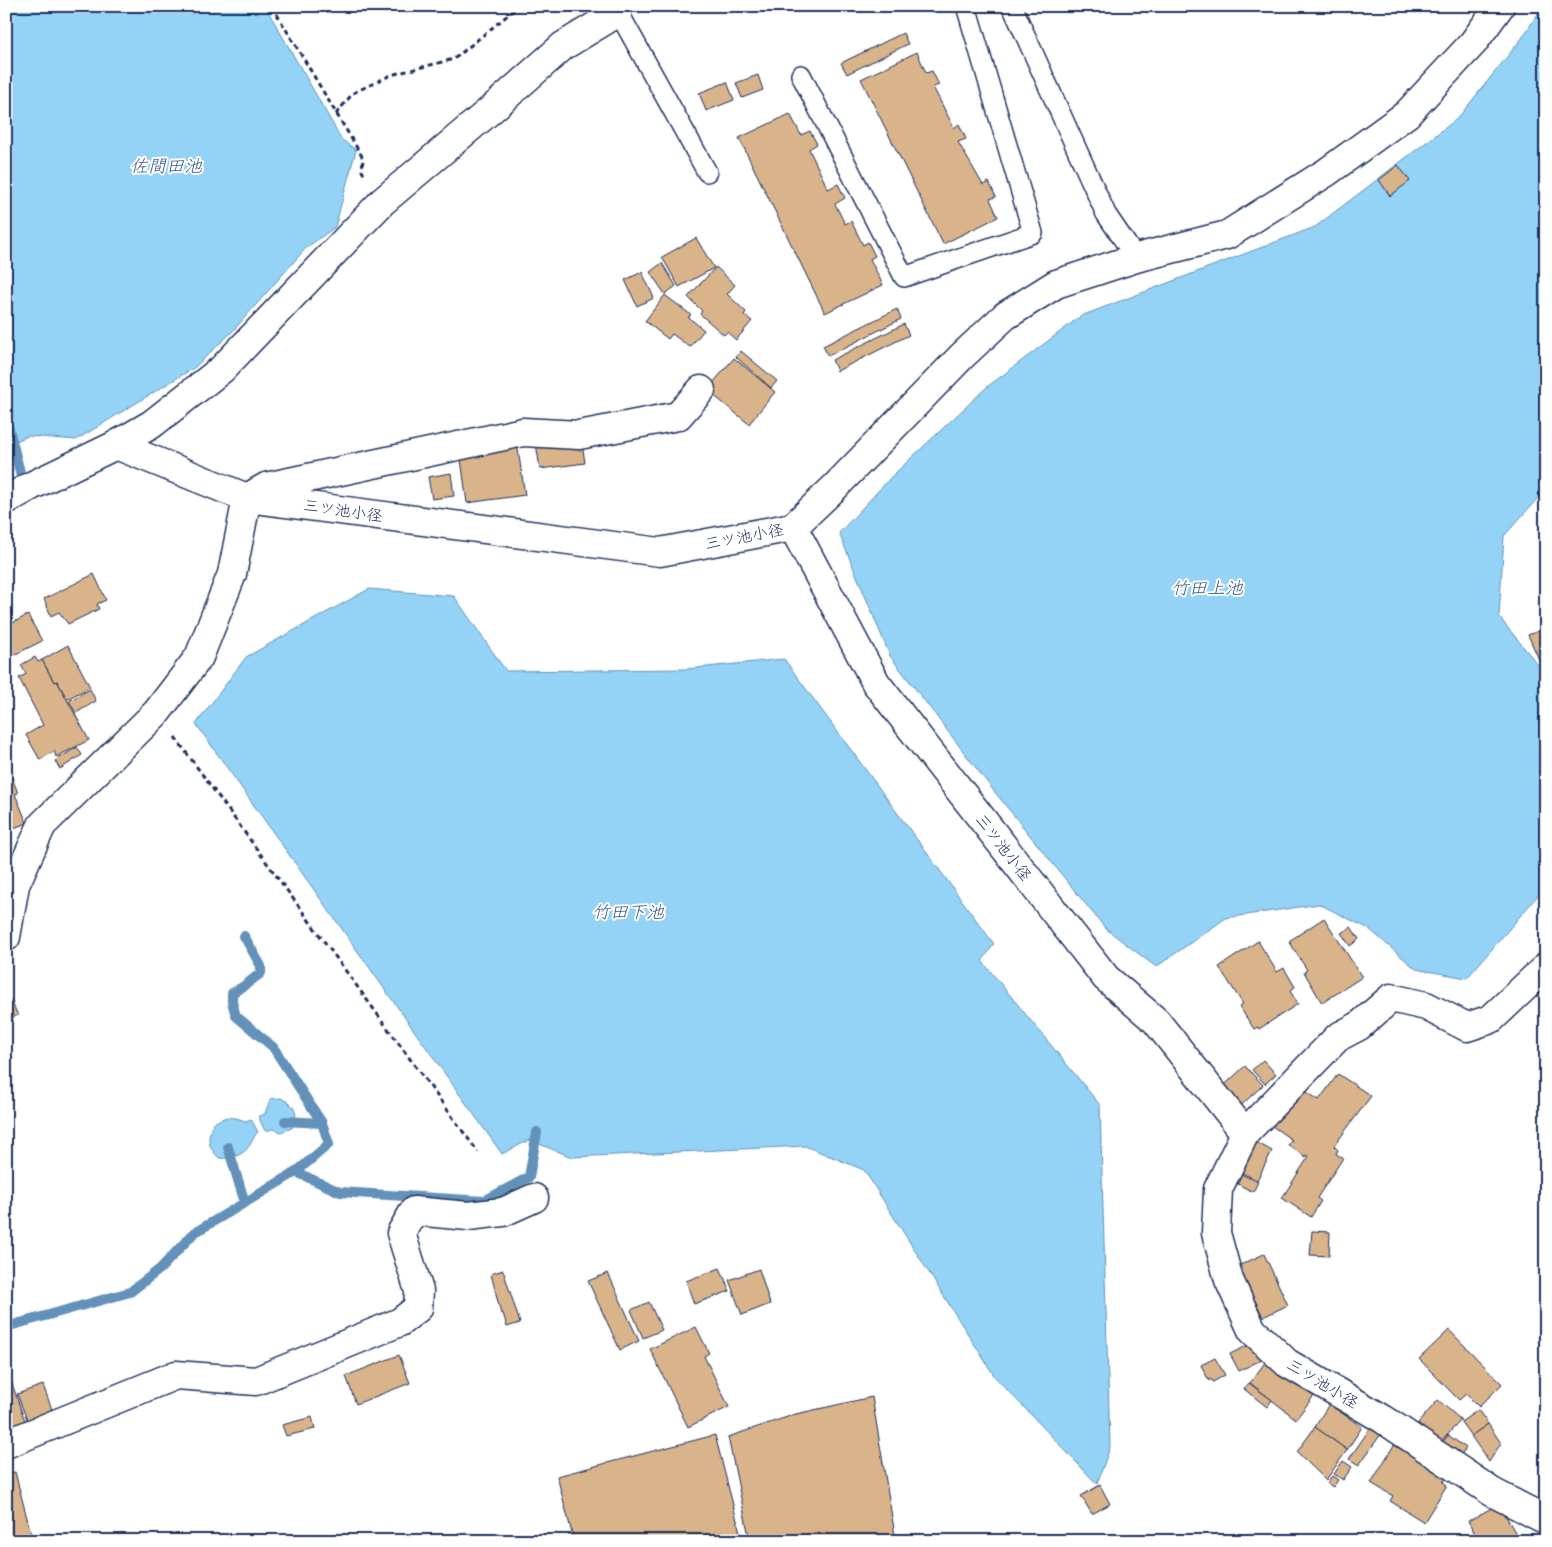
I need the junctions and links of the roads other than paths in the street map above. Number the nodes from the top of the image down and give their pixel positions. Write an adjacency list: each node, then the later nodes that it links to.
1 (966, 6): 5 (lane)
2 (1012, 6): 7 (lane)
3 (1500, 6): 7 (street)
4 (621, 8): 6 (lane); 9 (street)
5 (801, 75)
6 (707, 172)
7 (1136, 258): 12 (street)
8 (701, 390): 11 (street)
9 (116, 445): 10 (street); 11 (street, 三ツ池小径)
10 (18, 493)
11 (248, 498): 12 (street, 三ツ池小径); 13 (street)
12 (793, 527): 15 (street, 三ツ池小径)
13 (6, 937)
14 (1546, 967): 15 (street)
15 (1245, 1133): 18 (street, 三ツ池小径)
16 (534, 1198): 17 (street)
17 (6, 1444)
18 (1546, 1520)

